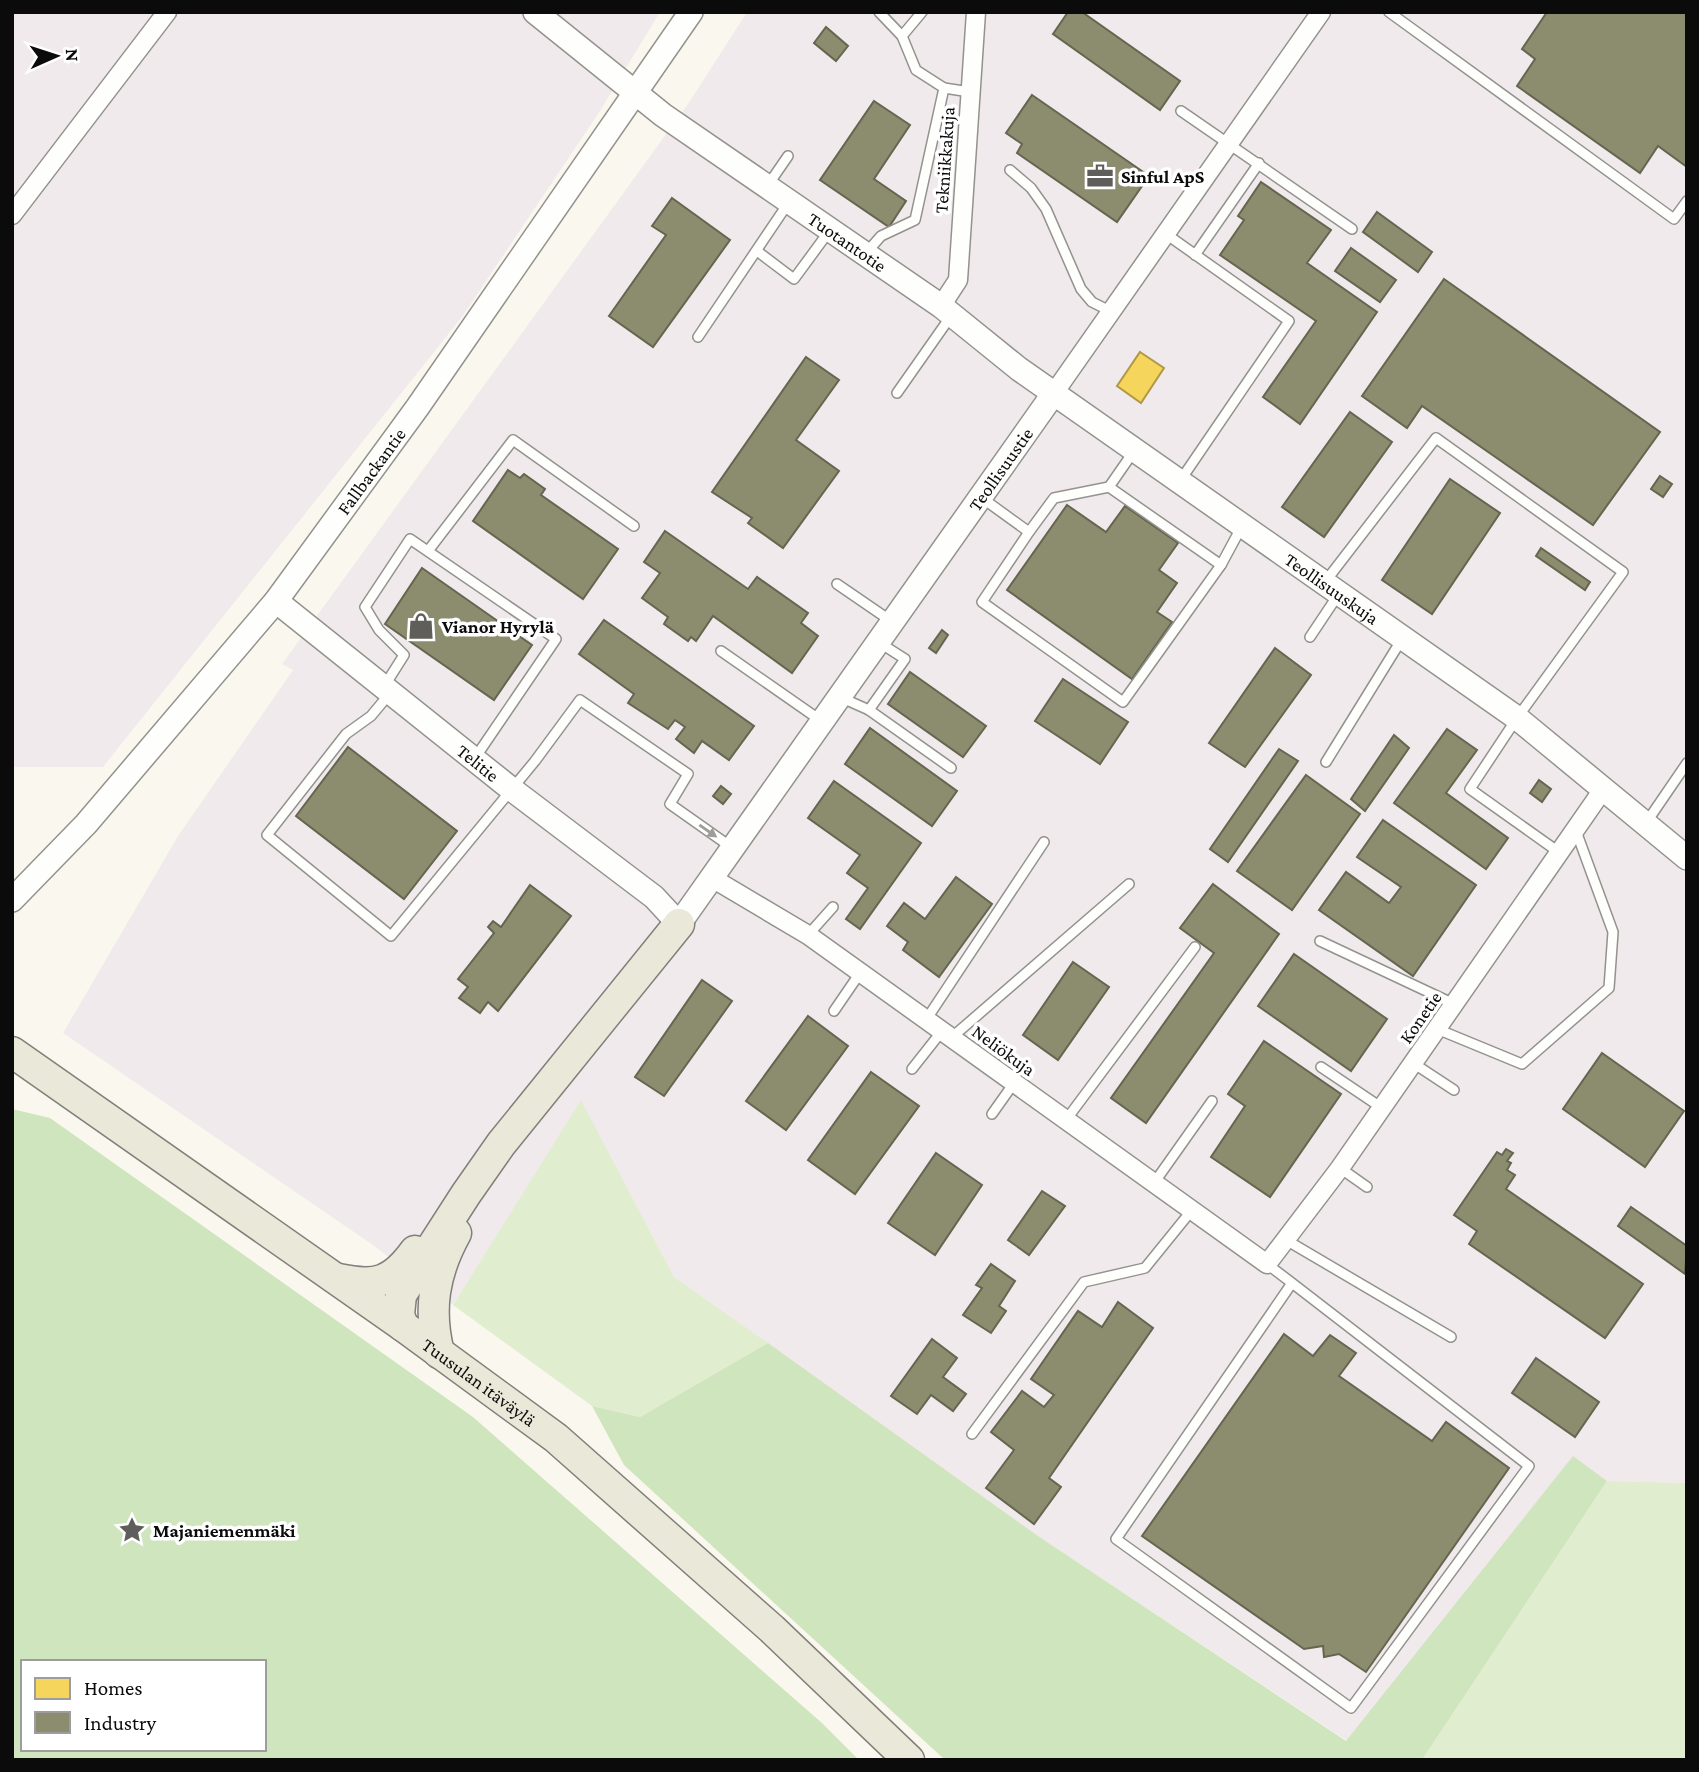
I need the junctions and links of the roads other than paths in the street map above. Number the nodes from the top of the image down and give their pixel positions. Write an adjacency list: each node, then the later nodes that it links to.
1 (167, 12): 21 (street)
2 (535, 12): 12 (street, Tuotantotie)
3 (691, 12): 12 (street, Fallbackantie)
4 (879, 12): 9 (lane)
5 (922, 12): 9 (lane)
6 (976, 12): 11 (street, Tekniikkakuja)
7 (1321, 12): 14 (street, Teollisuustie)
8 (1389, 12): 20 (lane)
9 (902, 36): 10 (lane)
10 (944, 88): 11 (lane); 26 (lane)
11 (970, 92): 28 (street, Tekniikkakuja)
12 (637, 93): 18 (street, Tuotantotie); 44 (street, Fallbackantie)
13 (1181, 111): 14 (lane)
14 (1228, 145): 16 (lane); 24 (street, Teollisuustie)
15 (788, 156): 18 (lane)
16 (1259, 163): 23 (lane); 27 (lane)
17 (1010, 170): 29 (lane)
18 (768, 185): 19 (street, Tuotantotie)
19 (790, 200): 22 (street, Tuotantotie); 25 (lane)
20 (1687, 201)
21 (12, 215)
22 (831, 228): 25 (lane); 26 (street, Tuotantotie)
23 (1352, 229)
24 (1166, 234): 27 (lane); 29 (street, Teollisuustie)
25 (757, 251): 30 (lane)
26 (866, 254): 28 (street, Tuotantotie)
27 (1195, 255): 34 (lane)
28 (947, 310): 31 (lane); 32 (street, Tuotantotie)
29 (1112, 312): 32 (street, Teollisuustie)
30 (698, 337)
31 (897, 393)
32 (1054, 393): 33 (street, Teollisuuskuja); 36 (street, Teollisuustie)
33 (1134, 451): 34 (street, Teollisuuskuja); 35 (lane)
34 (1179, 482): 38 (street, Teollisuuskuja)
35 (1109, 487): 39 (lane); 41 (lane)
36 (982, 498): 39 (lane); 45 (street, Teollisuustie)
37 (635, 526): 40 (lane)
38 (1242, 526): 41 (lane); 43 (street, Teollisuuskuja)
39 (1029, 532): 41 (lane)
40 (428, 551): 50 (lane); 55 (lane)
41 (1221, 565)
42 (837, 584): 45 (lane)
43 (1331, 589): 46 (lane); 47 (street, Teollisuuskuja); 53 (lane)
44 (276, 601): 50 (street, Telitie); 69 (street, Fallbackantie)
45 (893, 622): 48 (street, Teollisuustie)
46 (1310, 638)
47 (1402, 639): 53 (street, Teollisuuskuja); 56 (lane)
48 (880, 642): 51 (street, Teollisuustie); 52 (lane)
49 (720, 651): 54 (lane)
50 (388, 689): 55 (street, Telitie); 59 (lane)
51 (840, 697): 52 (lane); 54 (street, Teollisuustie)
52 (869, 710): 58 (lane)
53 (1517, 718): 60 (street, Teollisuuskuja); 65 (lane)
54 (822, 720): 64 (street, Teollisuustie)
55 (474, 759): 59 (street, Telitie)
56 (1325, 762)
57 (1687, 763): 61 (lane)
58 (951, 768)
59 (510, 788): 64 (lane, one-way to 64); 71 (street, Telitie)
60 (1602, 791): 61 (street); 62 (street, Konetie)
61 (1645, 824): 66 (street)
62 (1576, 831): 65 (street, Konetie); 79 (lane)
63 (1044, 842): 78 (lane)
64 (733, 848): 67 (street, Teollisuustie)
65 (1560, 853): 76 (street, Konetie)
66 (1687, 858)
67 (712, 878): 71 (street, Teollisuustie); 72 (street, Neliökuja)
68 (1129, 884): 80 (lane)
69 (12, 900)
70 (833, 907): 72 (lane)
71 (679, 925): 89 (main road)
72 (808, 936): 75 (street, Neliökuja)
73 (1320, 941): 76 (lane)
74 (1195, 947): 91 (lane)
75 (860, 973): 77 (lane); 78 (street, Neliökuja)
76 (1454, 1004): 79 (street, Konetie)
77 (834, 1011)
78 (926, 1020): 80 (street, Neliökuja)
79 (1437, 1029): 82 (street, Konetie)
80 (947, 1035): 84 (lane); 85 (street, Neliökuja)
81 (12, 1052): 98 (main road, Tuusulan itäväylä)
82 (1413, 1063): 86 (lane); 88 (street, Konetie)
83 (1321, 1067): 88 (lane)
84 (912, 1069)
85 (1014, 1083): 90 (lane); 91 (street, Neliökuja)
86 (1454, 1090)
87 (1212, 1101): 93 (lane)
88 (1382, 1108): 92 (street, Konetie)
89 (530, 1110): 98 (main road); 100 (main road); 102 (main road)
90 (992, 1114)
91 (1066, 1120): 93 (street, Neliökuja)
92 (1340, 1168): 94 (lane); 96 (street, Konetie)
93 (1154, 1183): 95 (street, Neliökuja)
94 (1367, 1187)
95 (1192, 1210): 97 (street, Neliökuja); 103 (lane)
96 (1286, 1240): 97 (street, Konetie); 101 (lane)
97 (1267, 1264): 99 (lane)
98 (333, 1278): 100 (main road, Tuusulan itäväylä)
99 (1292, 1283): 99 (lane)
100 (402, 1326): 102 (main road, Tuusulan itäväylä)
101 (1451, 1337)
102 (439, 1353): 104 (main road, Tuusulan itäväylä)
103 (972, 1434)
104 (909, 1760)

